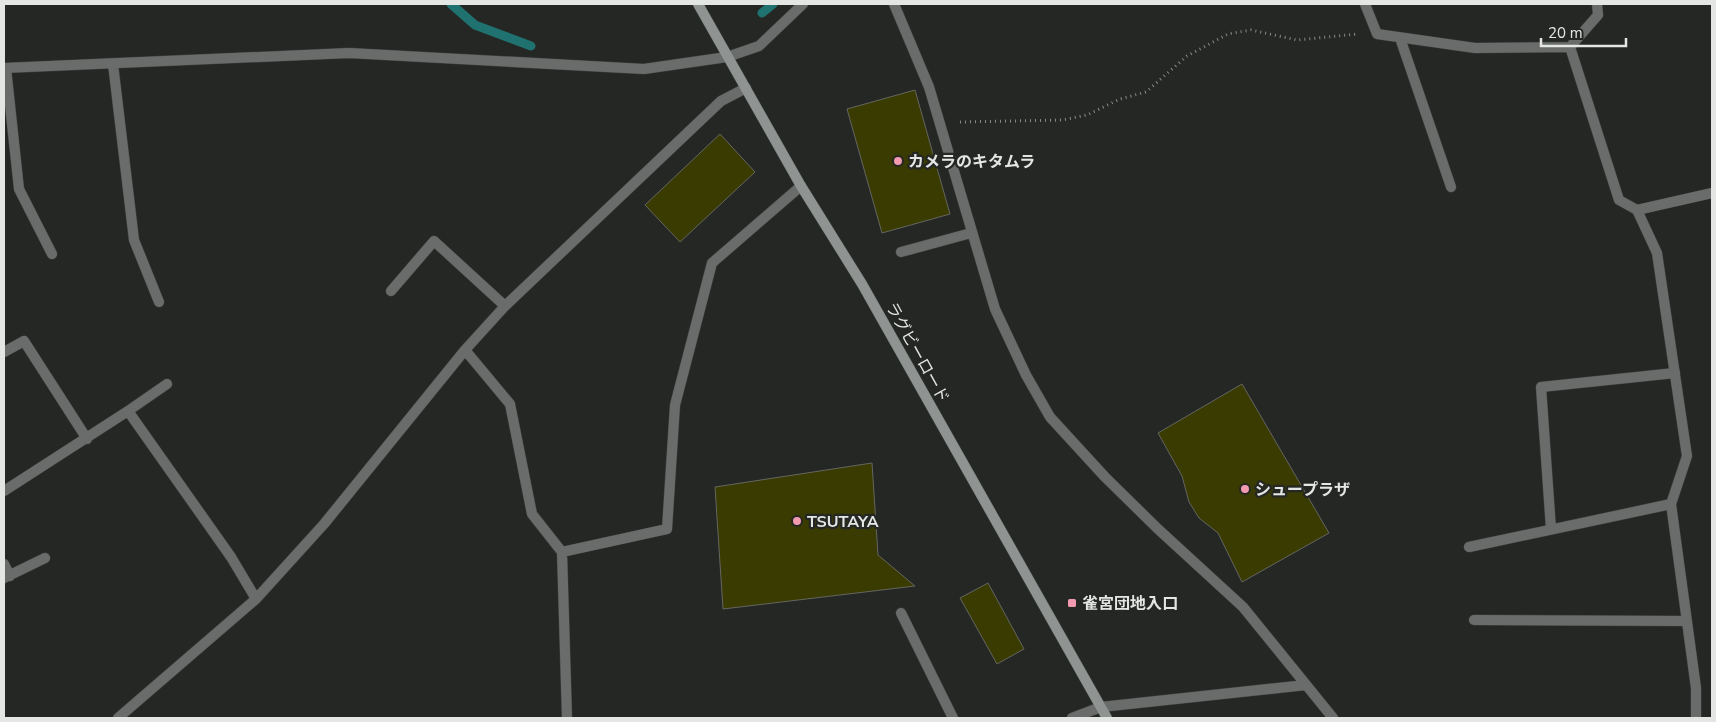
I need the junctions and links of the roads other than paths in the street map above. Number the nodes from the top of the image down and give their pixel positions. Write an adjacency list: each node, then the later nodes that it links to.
1 (698, 4): 8 (street, ラグビーロード)
2 (804, 4): 8 (street)
3 (894, 4): 16 (street)
4 (1365, 4): 6 (street)
5 (1597, 4): 7 (street)
6 (1400, 38): 7 (street); 13 (street)
7 (1570, 47): 15 (street)
8 (727, 57): 9 (street); 11 (street, ラグビーロード)
9 (114, 64): 10 (street); 20 (street)
10 (5, 68): 18 (street)
11 (746, 88): 12 (street, ラグビーロード); 21 (street)
12 (800, 186): 32 (street); 41 (street, ラグビーロード)
13 (1451, 186)
14 (1712, 193): 15 (street)
15 (1637, 210): 24 (street)
16 (971, 233): 17 (street); 40 (street)
17 (901, 252)
18 (52, 254)
19 (391, 291): 21 (street)
20 (159, 302)
21 (505, 306): 22 (street)
22 (464, 350): 32 (street); 36 (street)
23 (4, 352): 27 (street)
24 (1675, 373): 29 (street); 30 (street)
25 (167, 384): 26 (street)
26 (128, 411): 27 (street); 36 (street)
27 (87, 438): 28 (street)
28 (4, 491)
29 (1671, 504): 30 (street); 39 (street)
30 (1551, 530): 31 (street)
31 (1469, 547)
32 (562, 552): 43 (street)
33 (45, 558): 35 (street)
34 (4, 564): 35 (street)
35 (7, 577)
36 (256, 599): 42 (street)
37 (901, 613): 44 (street)
38 (1474, 620): 39 (street)
39 (1686, 621): 48 (street)
40 (1306, 685): 41 (street); 47 (street)
41 (1101, 707): 45 (street); 46 (street, ラグビーロード)
42 (118, 718)
43 (567, 718)
44 (952, 718)
45 (1072, 718)
46 (1108, 718)
47 (1333, 718)
48 (1696, 718)

